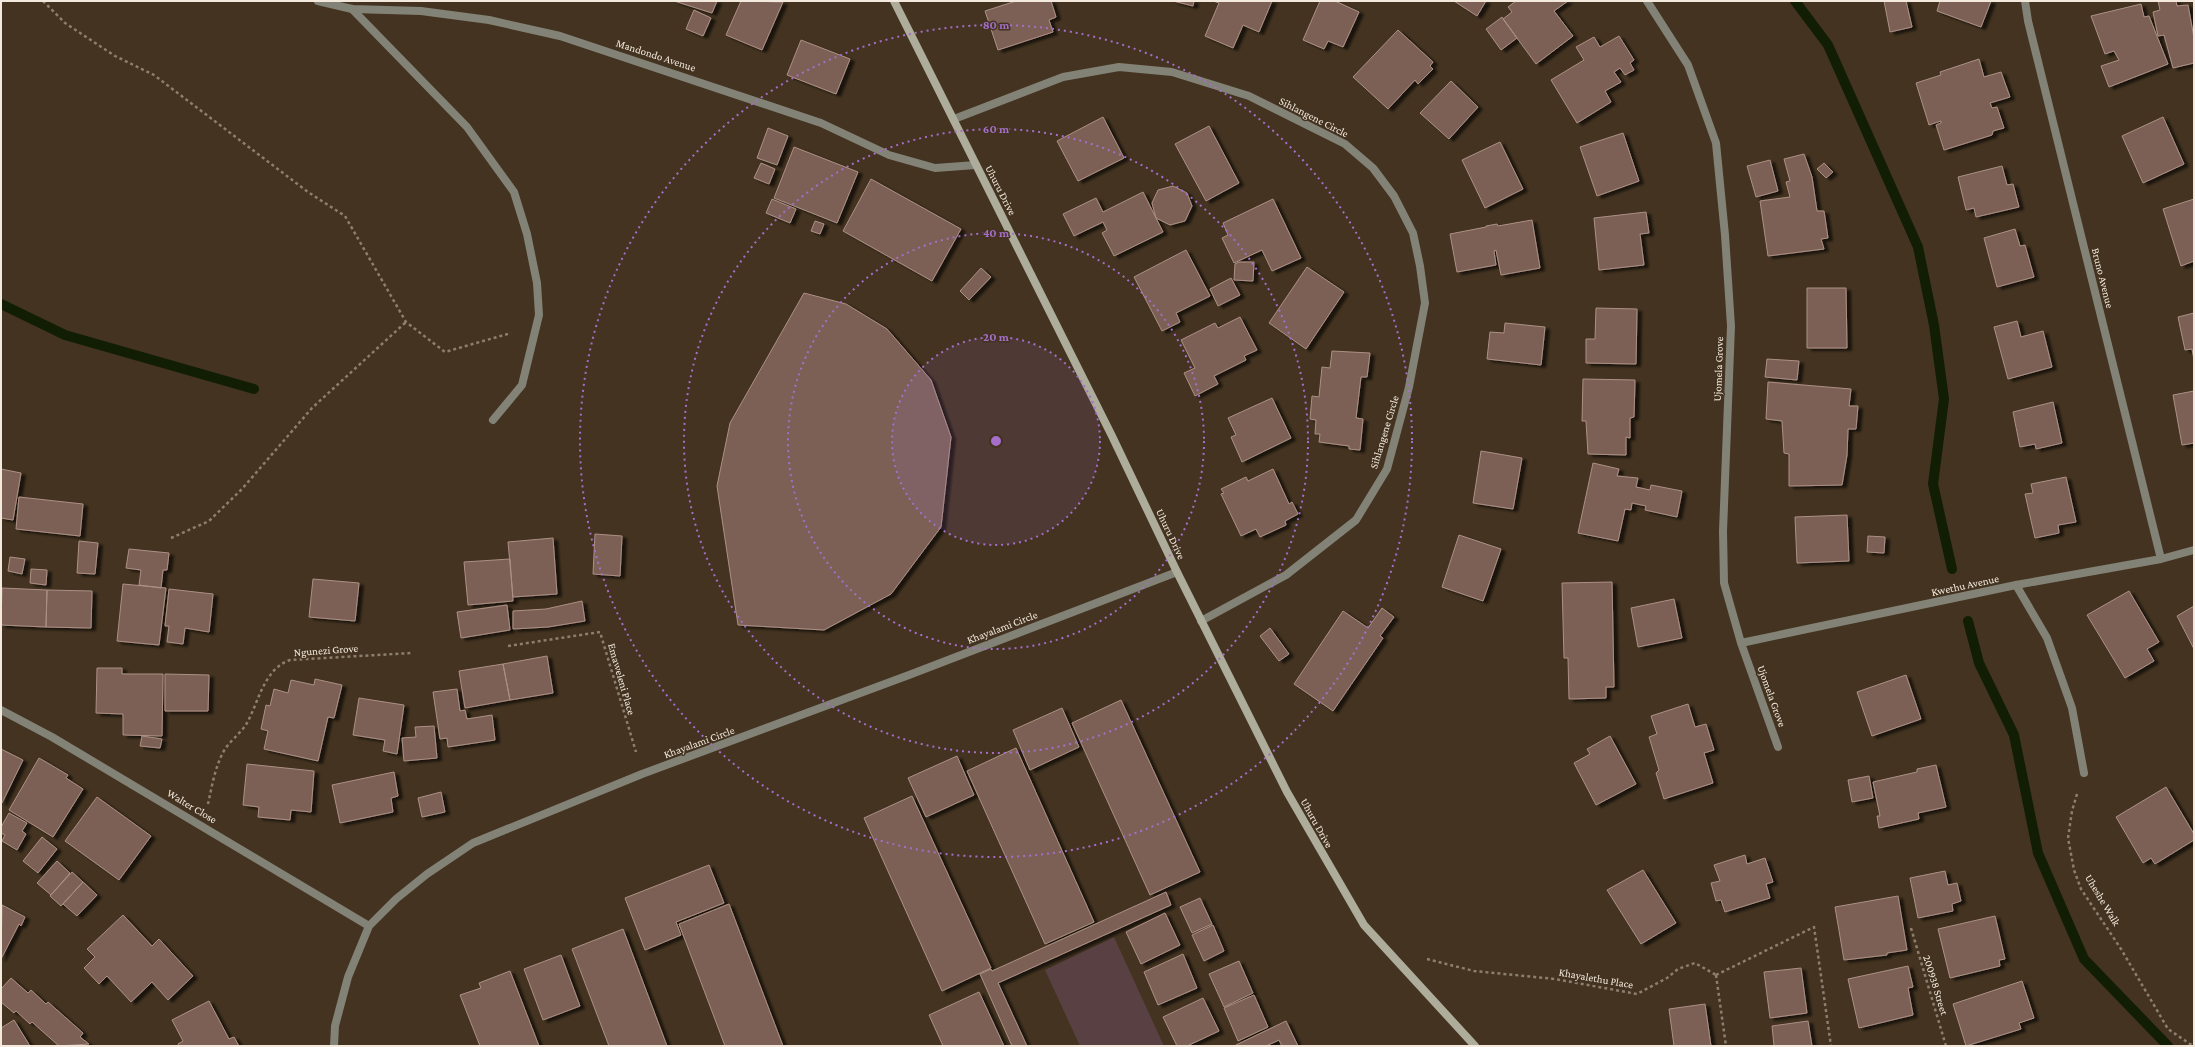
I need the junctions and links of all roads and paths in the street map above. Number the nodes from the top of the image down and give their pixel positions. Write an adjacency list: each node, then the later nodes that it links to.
1 (43, 1): 10 (path)
2 (318, 1): 6 (street, Mandondo Avenue)
3 (894, 1): 7 (street, Uhuru Drive)
4 (1648, 1): 18 (street, Ujomela Grove)
5 (2025, 1): 14 (street, Bruno Avenue)
6 (352, 10): 8 (street, Mandondo Avenue); 9 (street)
7 (954, 119): 8 (street, Uhuru Drive); 17 (street, Sihlangene Circle)
8 (976, 165): 15 (street, Uhuru Drive)
9 (539, 315): 10 (path); 11 (street)
10 (406, 322): 12 (path)
11 (493, 420)
12 (171, 538)
13 (2194, 550): 14 (street, Kwethu Avenue)
14 (2161, 559): 16 (street, Kwethu Avenue)
15 (1177, 572): 17 (street, Uhuru Drive); 24 (street, Khayalami Circle)
16 (2016, 585): 18 (street, Kwethu Avenue); 23 (street)
17 (1201, 621): 28 (street, Uhuru Drive)
18 (1741, 643): 22 (street, Ujomela Grove)
19 (508, 646): 24 (path, Emaweleni Place)
20 (412, 653): 25 (path, Ngunezi Grove)
21 (1, 710): 25 (street, Walter Close)
22 (1778, 747)
23 (2084, 773): 35 (path, Uheshe Walk)
24 (642, 774): 26 (street, Khayalami Circle)
25 (203, 826): 26 (street, Walter Close)
26 (369, 926): 30 (street, Khayalami Circle)
27 (1911, 928): 34 (path, 200938 Street)
28 (1407, 970): 29 (path, Khayalethu Place); 31 (street, Uhuru Drive)
29 (1716, 975): 32 (path); 33 (path)
30 (334, 1046)
31 (1475, 1046)
32 (1726, 1046)
33 (1831, 1046)
34 (1946, 1046)
35 (2193, 1046)

